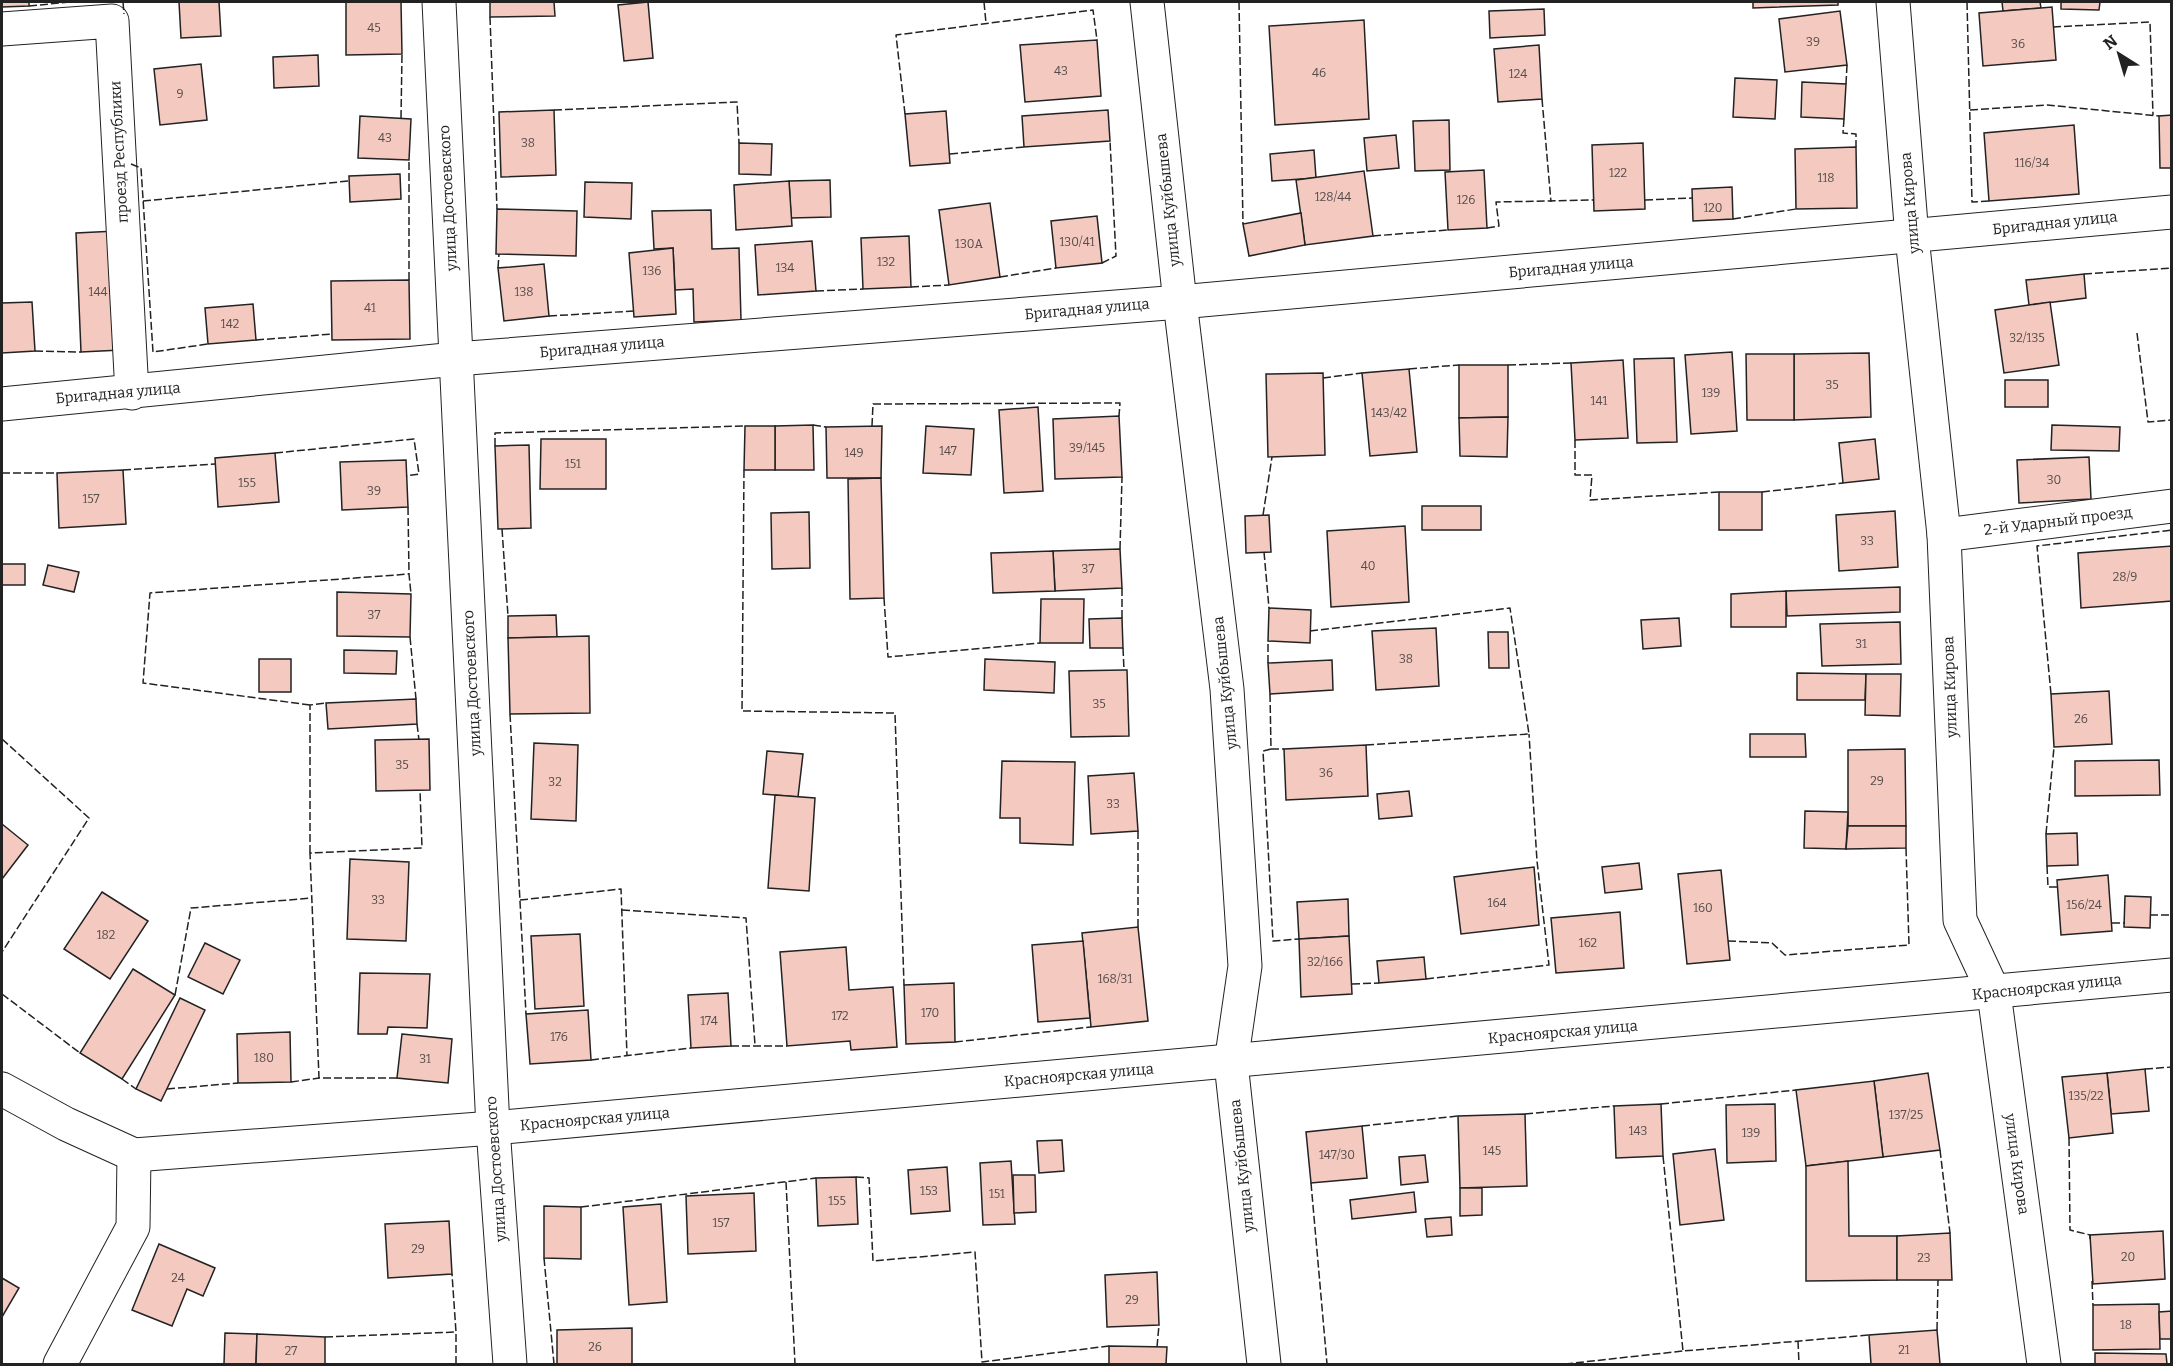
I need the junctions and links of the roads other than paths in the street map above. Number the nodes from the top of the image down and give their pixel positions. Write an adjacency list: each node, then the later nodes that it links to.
1 (439, 2): 8 (street, улица Достоевского)
2 (1147, 2): 7 (street, улица Куйбышева)
3 (1893, 2): 6 (street, улица Кирова)
4 (2, 29): 9 (street, проезд Республики)
5 (2172, 212): 6 (street, Бригадная улица)
6 (1912, 237): 7 (street, Бригадная улица); 12 (street, улица Кирова)
7 (1180, 302): 8 (street, Бригадная улица); 15 (street, улица Куйбышева)
8 (456, 359): 9 (street, Бригадная улица); 17 (street, улица Достоевского)
9 (132, 393): 10 (street, Бригадная улица)
10 (2, 404)
11 (2172, 506): 12 (street, 2-й Ударный проезд)
12 (1944, 535): 14 (street, улица Кирова)
13 (2172, 975): 14 (street, Красноярская улица)
14 (1994, 993): 15 (street, Красноярская улица); 22 (street, улица Кирова)
15 (1231, 1063): 17 (street, Красноярская улица); 21 (street, улица Куйбышева)
16 (2, 1089): 18 (street, Красноярская улица)
17 (493, 1128): 18 (street, Красноярская улица); 20 (street, улица Достоевского)
18 (134, 1155): 19 (street)
19 (60, 1365)
20 (510, 1365)
21 (1263, 1365)
22 (2044, 1365)

